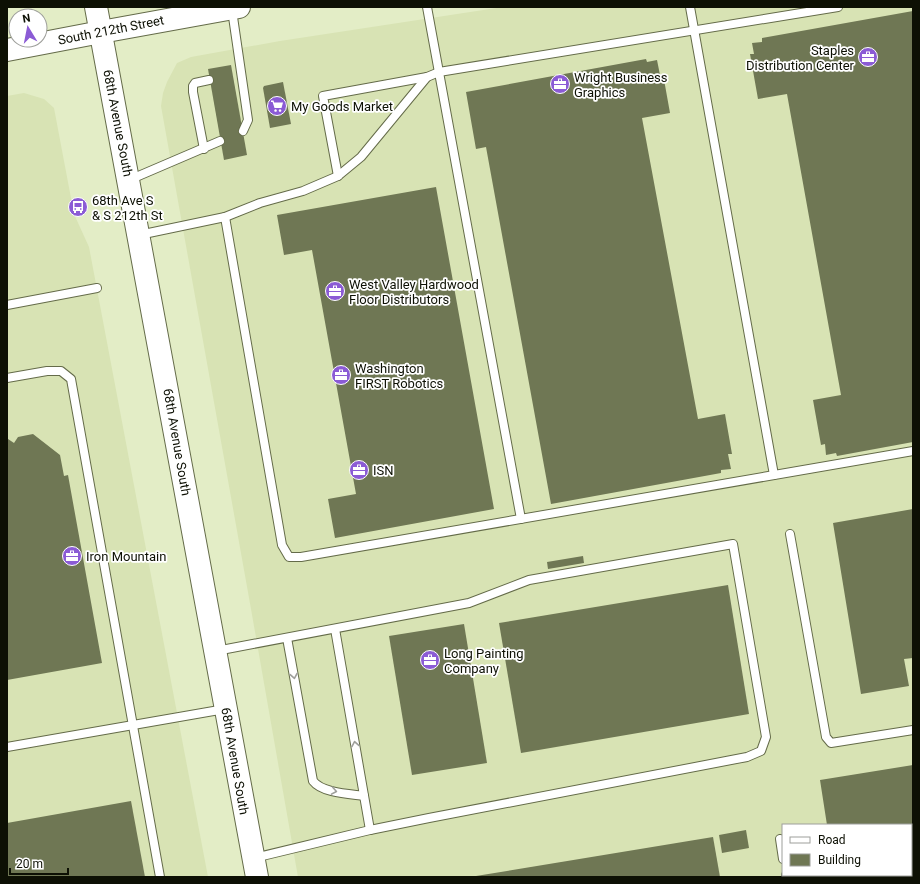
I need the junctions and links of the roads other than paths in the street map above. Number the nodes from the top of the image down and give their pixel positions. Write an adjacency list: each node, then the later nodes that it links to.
1 (96, 7): 7 (main road, 68th Avenue South)
2 (427, 7): 9 (lane)
3 (690, 7): 6 (lane)
4 (838, 7): 6 (lane)
5 (235, 8): 7 (main road, South 212th Street); 12 (lane)
6 (694, 30): 9 (lane); 23 (lane)
7 (101, 32): 8 (main road, South 212th Street); 16 (main road, 68th Avenue South)
8 (7, 50)
9 (439, 72): 10 (lane); 24 (lane)
10 (427, 77): 15 (lane); 15 (lane)
11 (209, 80): 14 (lane)
12 (243, 131)
13 (220, 141): 14 (lane)
14 (204, 149): 16 (lane)
15 (338, 176): 17 (lane)
16 (128, 180): 18 (main road, 68th Avenue South)
17 (225, 217): 18 (lane); 24 (lane)
18 (138, 235): 28 (main road, 68th Avenue South)
19 (97, 288): 20 (lane)
20 (7, 305)
21 (7, 378): 30 (lane)
22 (913, 451): 23 (lane)
23 (774, 475): 24 (lane)
24 (521, 519)
25 (790, 534): 31 (lane)
26 (335, 629): 27 (lane); 33 (lane, one-way to 26); 34 (lane)
27 (287, 638): 28 (lane); 33 (lane, one-way to 33)
28 (215, 652): 29 (main road, 68th Avenue South)
29 (226, 708): 30 (lane); 37 (main road, 68th Avenue South)
30 (133, 725): 32 (lane); 38 (lane)
31 (913, 730)
32 (7, 747)
33 (364, 796): 34 (lane)
34 (370, 830): 37 (lane)
35 (780, 839): 36 (lane)
36 (782, 852)
37 (255, 868)
38 (160, 877)

